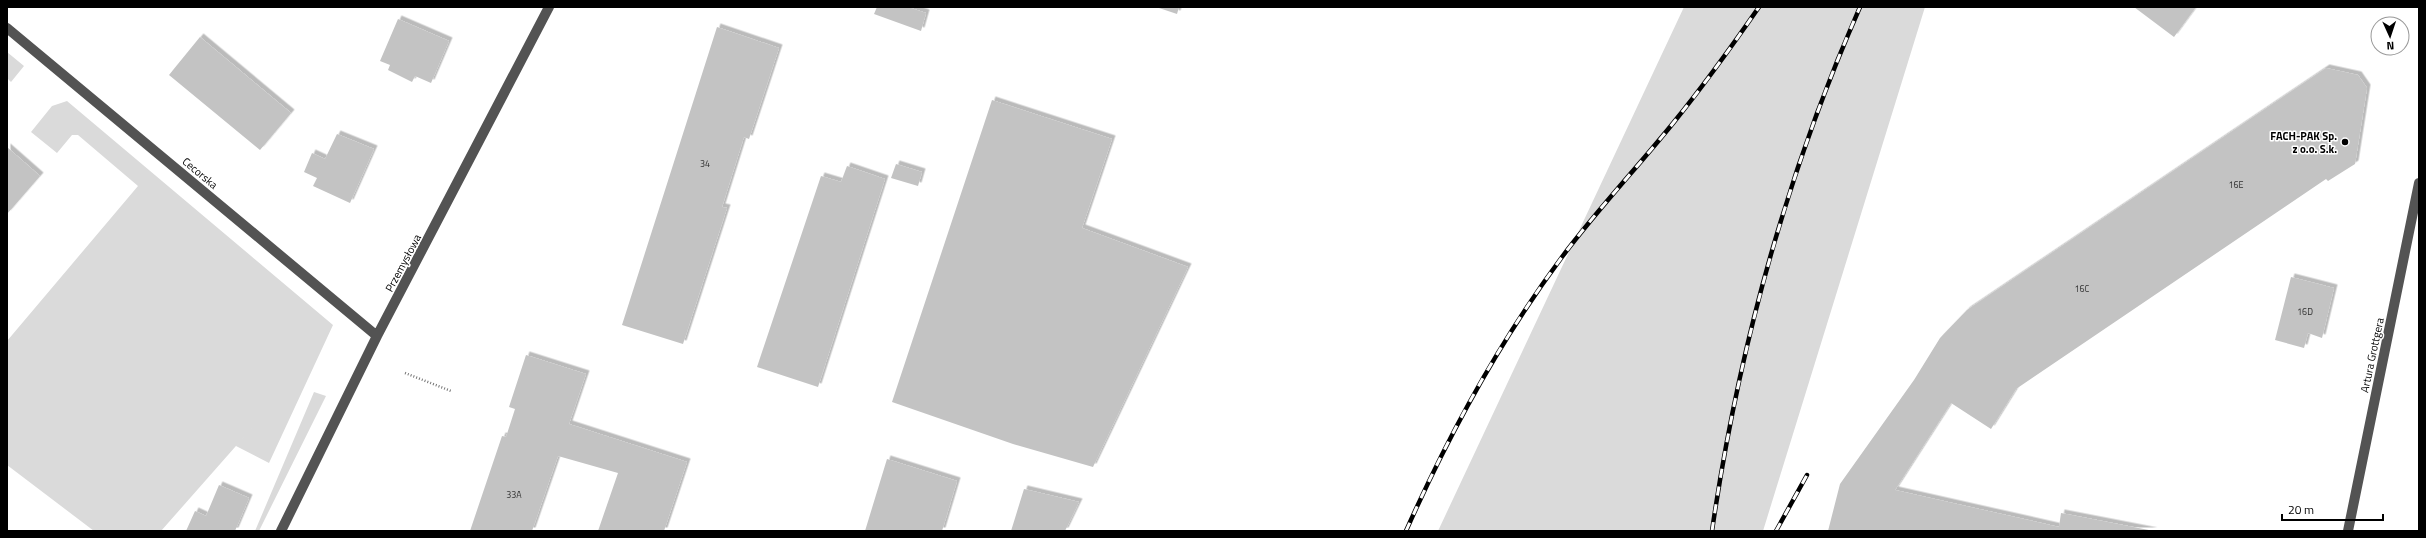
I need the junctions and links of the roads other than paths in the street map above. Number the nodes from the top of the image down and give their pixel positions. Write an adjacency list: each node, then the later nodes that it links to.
1 (549, 7): 4 (street, Przemysłowa)
2 (7, 28): 4 (street, Cecorska)
3 (2419, 183): 6 (street, Artura Grottgera)
4 (377, 336): 5 (street, Przemysłowa)
5 (281, 531)
6 (2348, 531)

